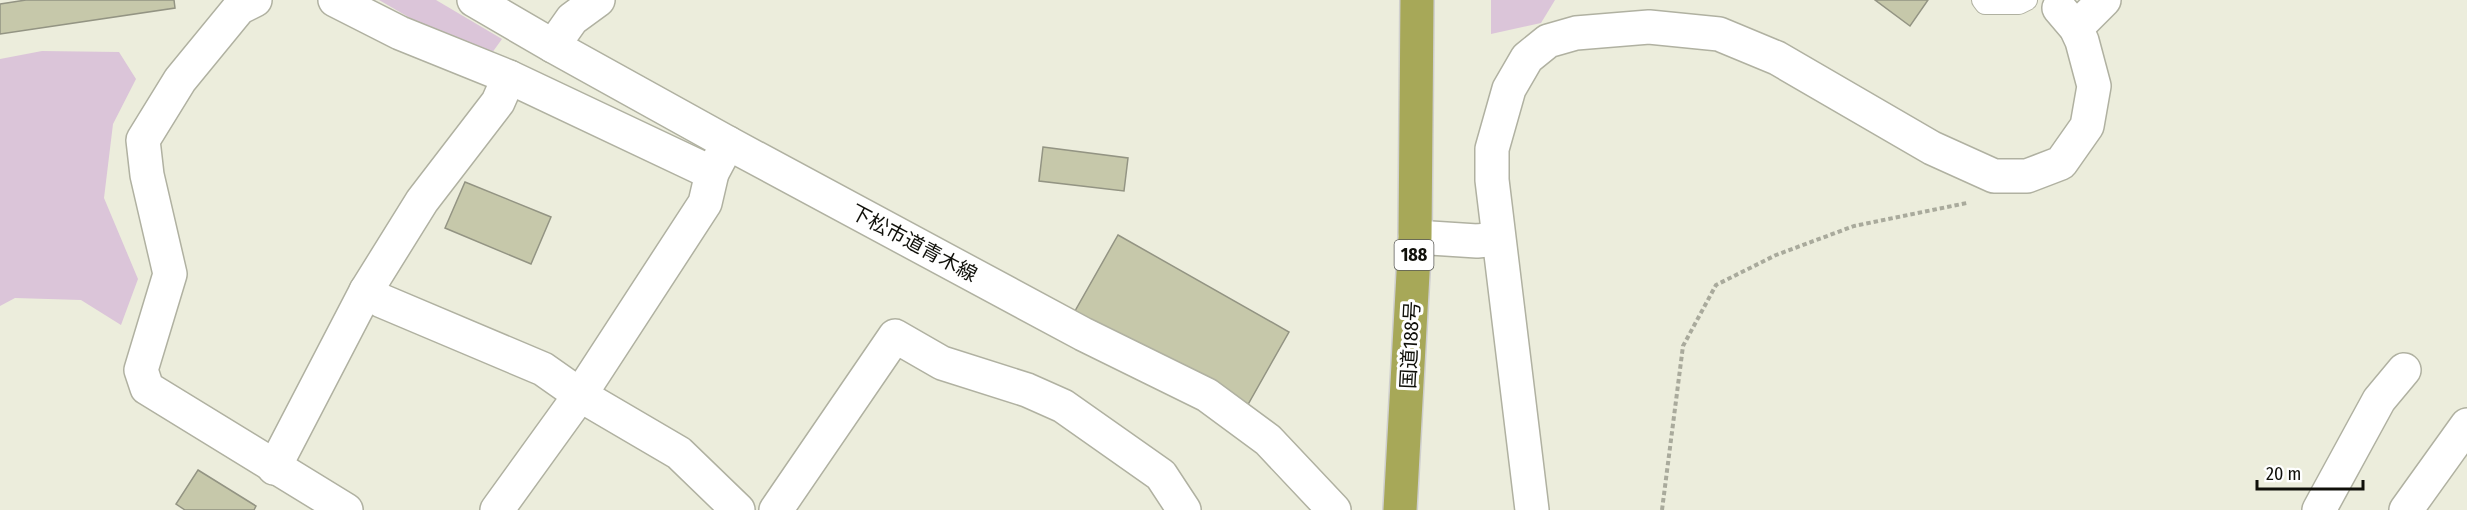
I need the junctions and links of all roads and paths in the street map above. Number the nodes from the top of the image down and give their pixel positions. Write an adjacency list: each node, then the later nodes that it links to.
1 (255, 0): 21 (street)
2 (335, 0): 11 (street)
3 (474, 0): 10 (street, 下松市道青木線)
4 (598, 0): 10 (street)
5 (1417, 0): 15 (highway, 国道188号 / 188)
6 (1982, 0): 7 (lane)
7 (2027, 0)
8 (2104, 0): 9 (street)
9 (2062, 12): 14 (street)
10 (553, 46): 12 (street, 下松市道青木線)
11 (509, 77): 13 (street); 17 (street)
12 (728, 143): 13 (street); 27 (street, 下松市道青木線)
13 (712, 174): 19 (street)
14 (1994, 176): 16 (street); 30 (path)
15 (1415, 237): 16 (street); 28 (highway, 国道188号 / 188)
16 (1498, 239): 29 (street)
17 (366, 291): 19 (street); 21 (street)
18 (2404, 370): 31 (street)
19 (580, 395): 23 (street); 24 (street)
20 (2467, 424): 32 (street)
21 (274, 468): 22 (street)
22 (346, 510)
23 (497, 510)
24 (738, 510)
25 (776, 510): 26 (street)
26 (1184, 510)
27 (1334, 510)
28 (1400, 510)
29 (1532, 510)
30 (1662, 510)
31 (2319, 510)
32 (2406, 510)

